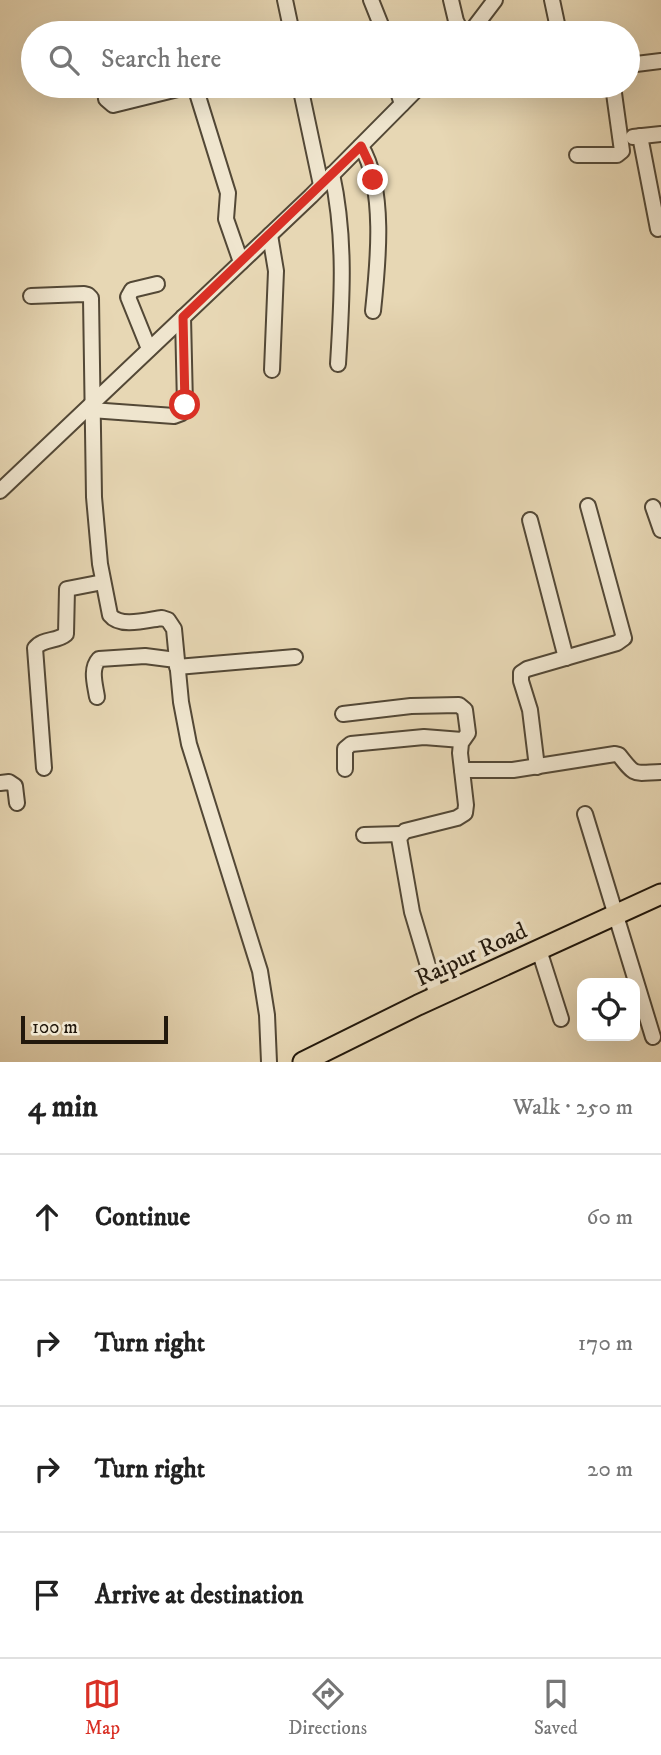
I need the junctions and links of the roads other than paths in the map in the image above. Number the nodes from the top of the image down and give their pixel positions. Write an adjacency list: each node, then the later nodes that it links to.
1 (285, 0): 6 (street)
2 (371, 0): 7 (street)
3 (452, 0): 8 (street)
4 (495, 0): 9 (street)
5 (552, 0): 10 (street)
6 (289, 21)
7 (379, 21)
8 (456, 21)
9 (479, 21)
10 (556, 21)
11 (661, 61): 12 (street)
12 (640, 64)
13 (106, 98): 14 (street)
14 (142, 98)
15 (199, 98): 29 (street)
16 (303, 98): 26 (street)
17 (400, 98): 20 (street)
18 (408, 98): 20 (street)
19 (615, 98): 23 (street)
20 (402, 104): 24 (street)
21 (661, 134): 22 (street)
22 (640, 136): 23 (street); 27 (street)
23 (621, 137): 25 (street)
24 (361, 146): 26 (street); 32 (street)
25 (577, 155)
26 (327, 180): 28 (street); 35 (street)
27 (658, 229)
28 (270, 235): 29 (street); 36 (street)
29 (241, 262): 33 (street)
30 (157, 284): 34 (street)
31 (32, 296): 37 (street)
32 (373, 311)
33 (183, 317): 34 (street); 37 (street)
34 (149, 349): 37 (street)
35 (338, 364)
36 (272, 370)
37 (91, 407): 38 (street); 43 (street)
38 (0, 491)
39 (588, 506): 45 (street)
40 (653, 507): 42 (street)
41 (530, 520): 45 (street)
42 (661, 530)
43 (103, 582): 46 (street); 51 (street)
44 (295, 657): 46 (street)
45 (566, 659): 50 (street)
46 (176, 663): 47 (street); 66 (street)
47 (97, 696)
48 (343, 714): 49 (street)
49 (462, 740): 52 (street); 53 (street)
50 (537, 767): 53 (street); 54 (street)
51 (44, 768)
52 (345, 769)
53 (461, 770): 58 (street)
54 (661, 772)
55 (0, 783): 56 (street)
56 (18, 803)
57 (585, 814): 61 (street)
58 (401, 834): 59 (street); 63 (street)
59 (364, 835)
60 (661, 894): 61 (main road, Raipur Road)
61 (615, 915): 62 (main road, Raipur Road); 65 (street)
62 (539, 950): 63 (main road, Raipur Road); 64 (street)
63 (437, 996): 67 (main road, Raipur Road)
64 (561, 1019)
65 (653, 1037)
66 (269, 1062)
67 (303, 1062)

